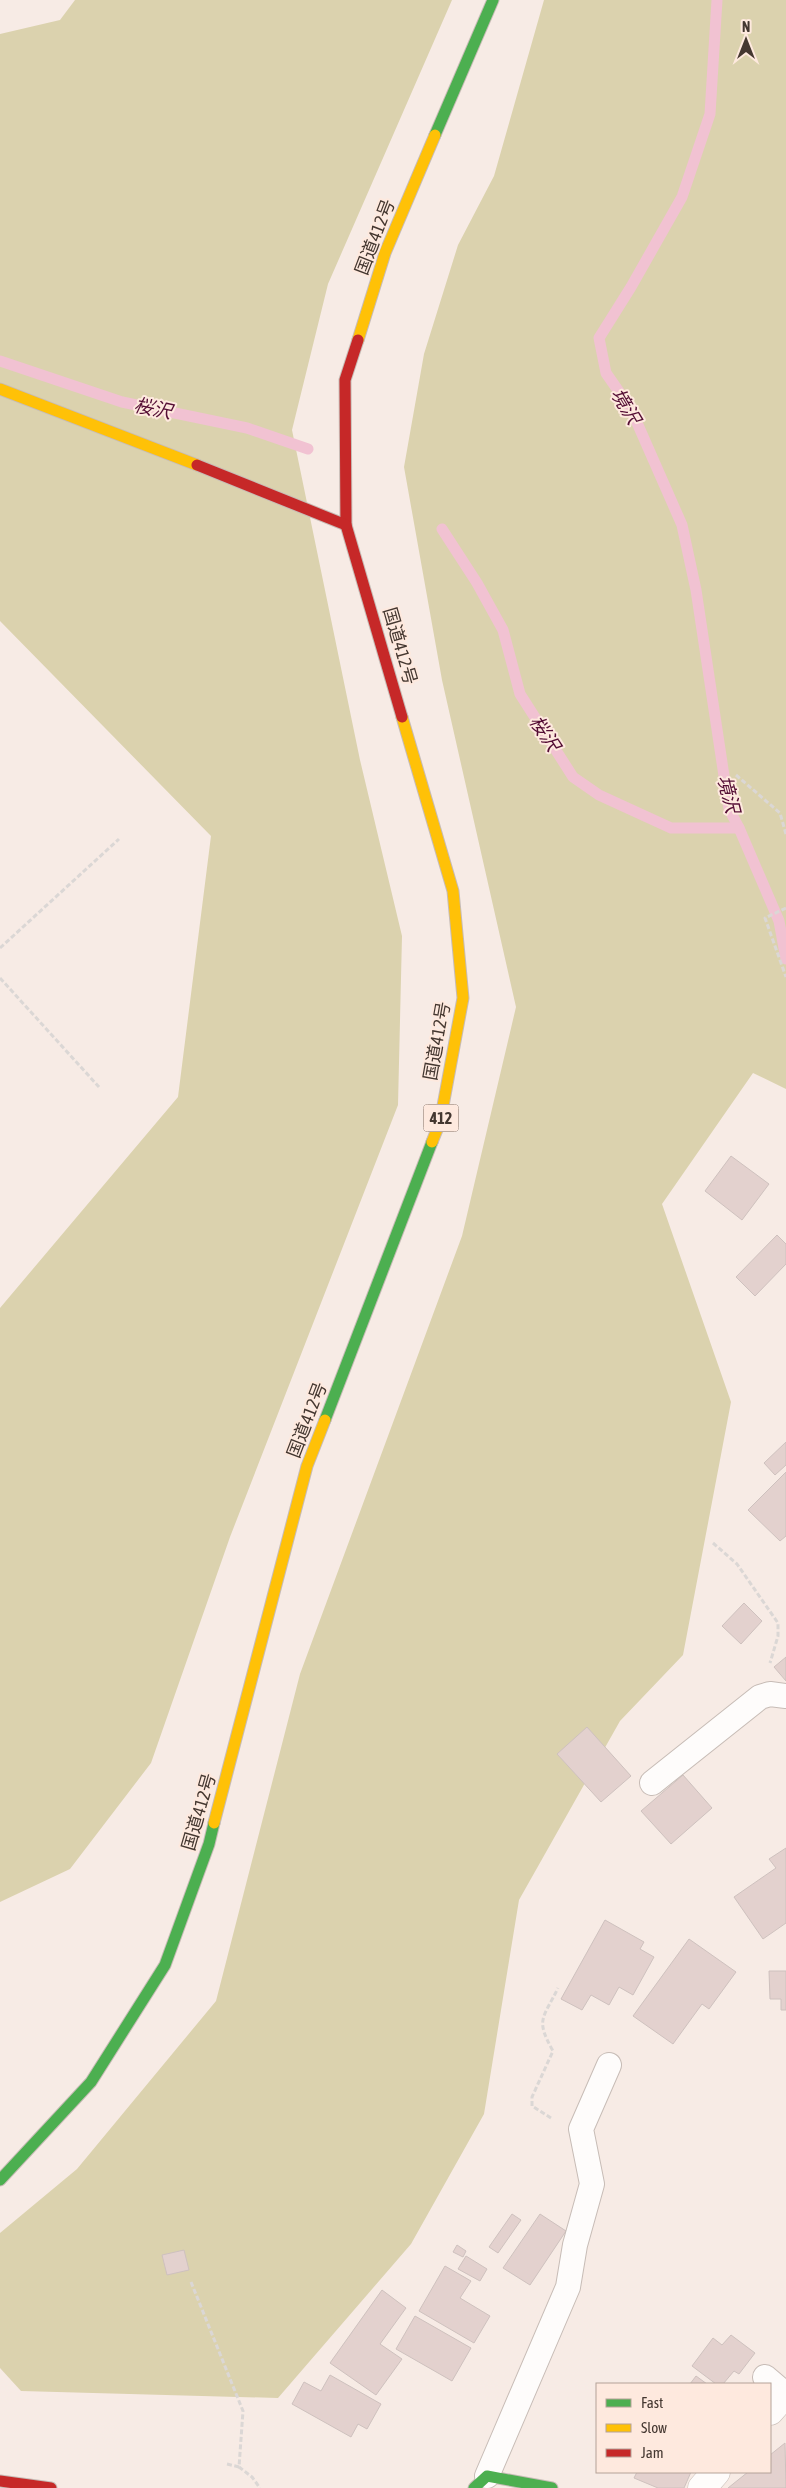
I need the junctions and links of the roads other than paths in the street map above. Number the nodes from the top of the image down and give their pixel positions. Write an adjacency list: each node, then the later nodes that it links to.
1 (493, 0): 3 (main road, 国道412号 / 412)
2 (0, 389): 3 (main road)
3 (346, 525): 7 (main road, 国道412号 / 412)
4 (778, 1695): 5 (lane)
5 (652, 1782)
6 (609, 2065): 10 (lane)
7 (0, 2180)
8 (715, 2473): 13 (street)
9 (0, 2481): 11 (main road)
10 (480, 2482): 12 (main road)
11 (38, 2487)
12 (552, 2488)
13 (702, 2488)

